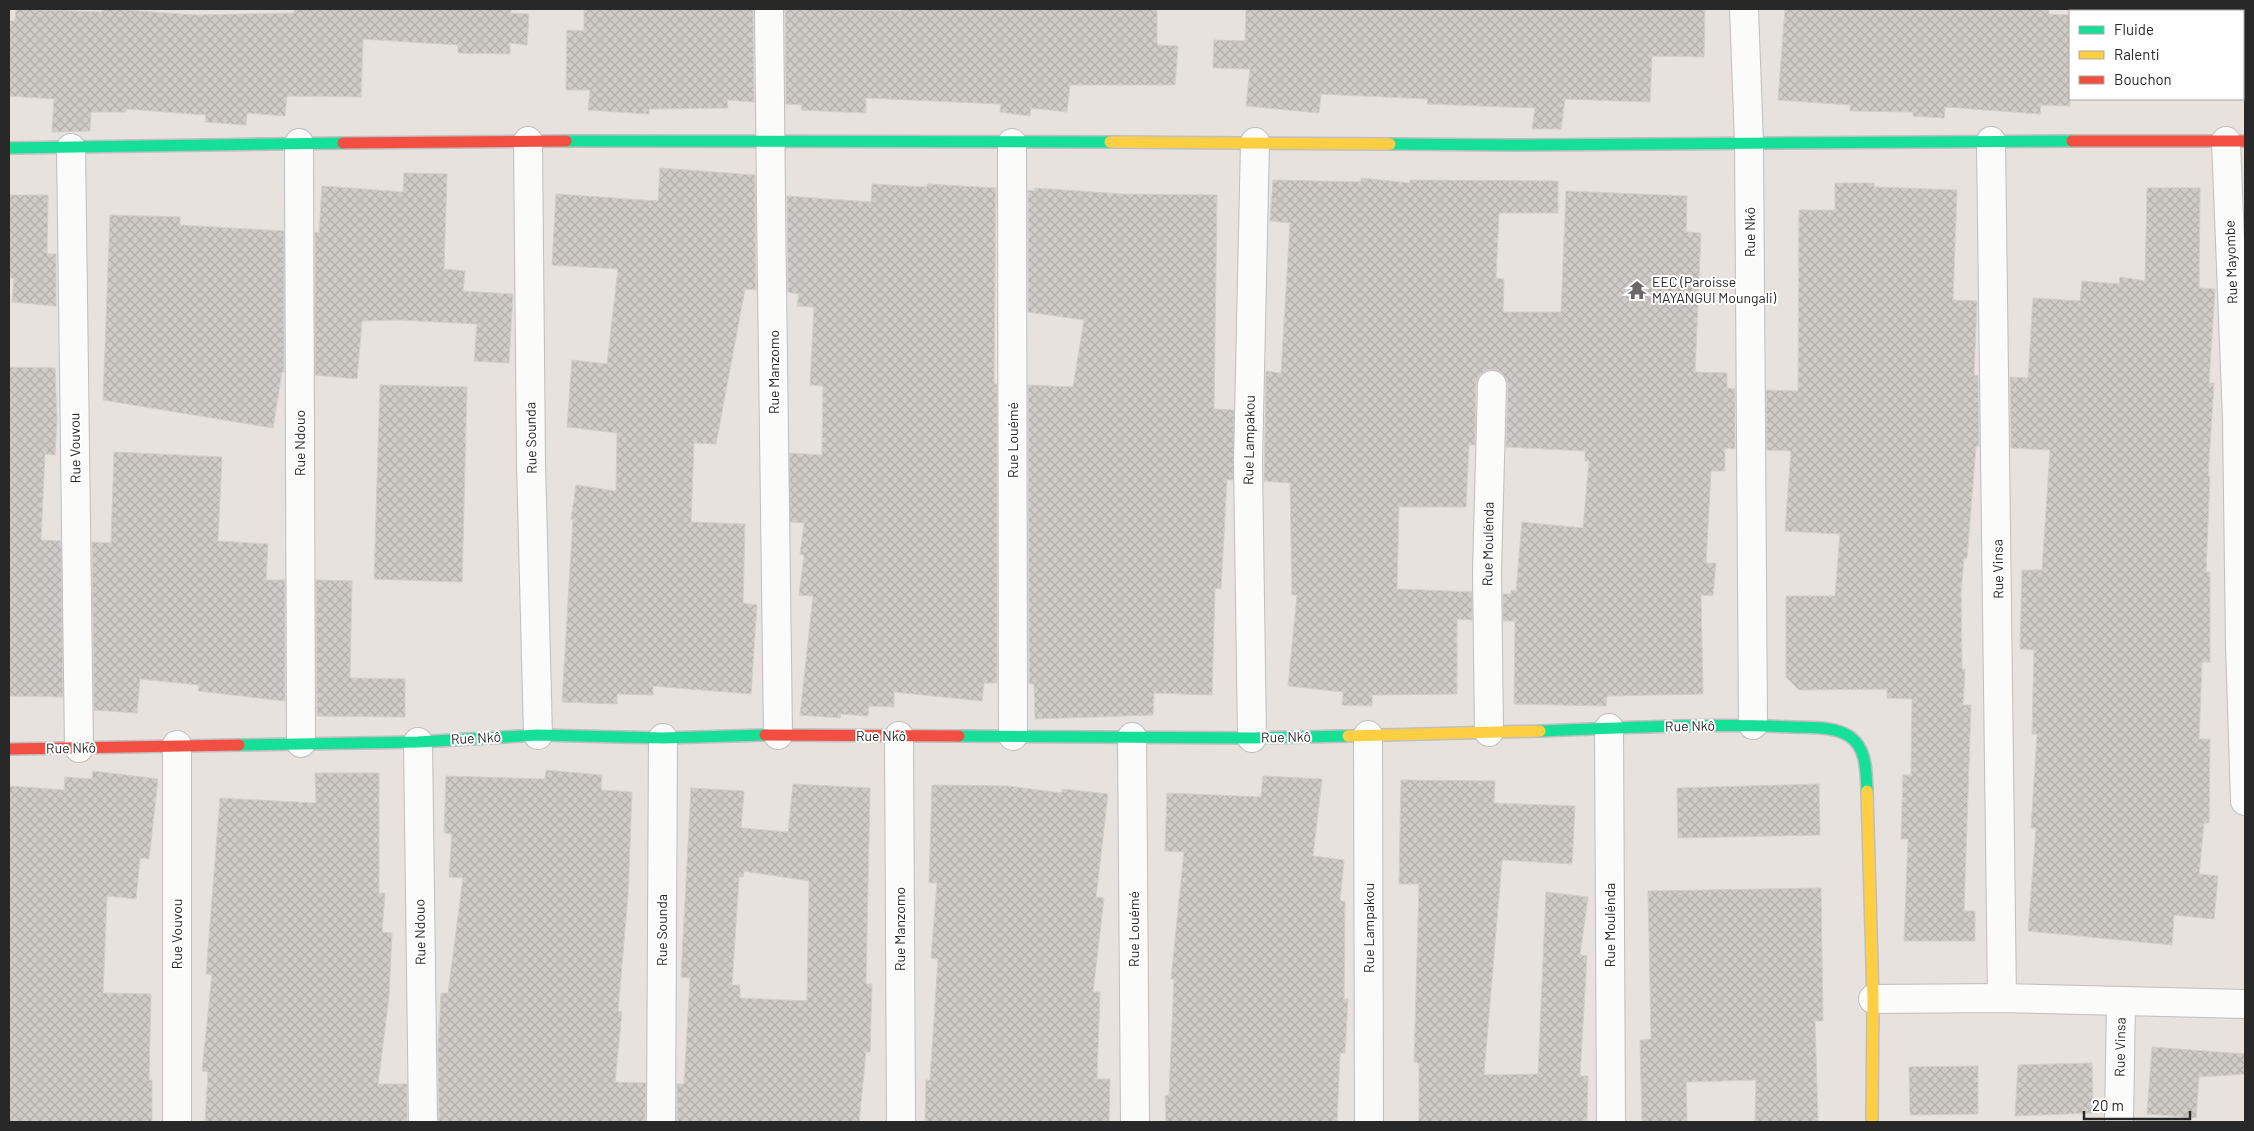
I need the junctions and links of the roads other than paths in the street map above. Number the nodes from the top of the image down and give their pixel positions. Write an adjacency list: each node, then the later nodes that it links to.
1 (769, 9): 4 (street, Rue Manzomo)
2 (1744, 9): 10 (street, Rue Nkô)
3 (528, 141): 4 (street); 8 (street); 17 (street, Rue Sounda)
4 (771, 141): 9 (street); 18 (street, Rue Manzomo)
5 (1991, 141): 6 (street); 10 (street); 31 (street, Rue Vinsa)
6 (2236, 141): 30 (street, Rue Mayombe)
7 (1254, 142): 9 (street); 10 (street); 24 (street, Rue Lampakou)
8 (299, 143): 12 (street); 26 (street, Rue Ndouo)
9 (1012, 143): 21 (street, Rue Louémé)
10 (1749, 143): 14 (street, Rue Nkô)
11 (9, 148): 12 (street)
12 (71, 148): 28 (street, Rue Vouvou)
13 (1492, 385): 16 (street, Rue Moulénda)
14 (1753, 725): 15 (street, Rue Nkô); 32 (street, Rue Nkô)
15 (1609, 728): 16 (street, Rue Nkô); 41 (street, Rue Moulénda)
16 (1489, 732): 19 (street, Rue Nkô)
17 (538, 735): 23 (street, Rue Nkô); 25 (street, Rue Nkô)
18 (778, 735): 20 (street, Rue Nkô); 23 (street, Rue Nkô)
19 (1368, 735): 24 (street, Rue Nkô); 40 (street, Rue Lampakou)
20 (899, 736): 21 (street, Rue Nkô); 38 (street, Rue Manzomo)
21 (1013, 736): 22 (street, Rue Nkô)
22 (1132, 737): 24 (street, Rue Nkô); 39 (street, Rue Louémé)
23 (663, 738): 37 (street, Rue Sounda)
24 (1252, 738)
25 (418, 742): 26 (street, Rue Nkô); 36 (street, Rue Ndouo)
26 (301, 743): 27 (street, Rue Nkô)
27 (177, 745): 28 (street, Rue Nkô); 35 (street, Rue Vouvou)
28 (79, 748): 29 (street, Rue Nkô)
29 (9, 749)
30 (2245, 802)
31 (2002, 998): 32 (street); 33 (street)
32 (1873, 999): 42 (street, Rue Nkô)
33 (2121, 1002): 34 (street); 43 (street, Rue Vinsa)
34 (2245, 1004)
35 (177, 1122)
36 (423, 1122)
37 (661, 1122)
38 (901, 1122)
39 (1135, 1122)
40 (1369, 1122)
41 (1611, 1122)
42 (1872, 1122)
43 (2119, 1122)

